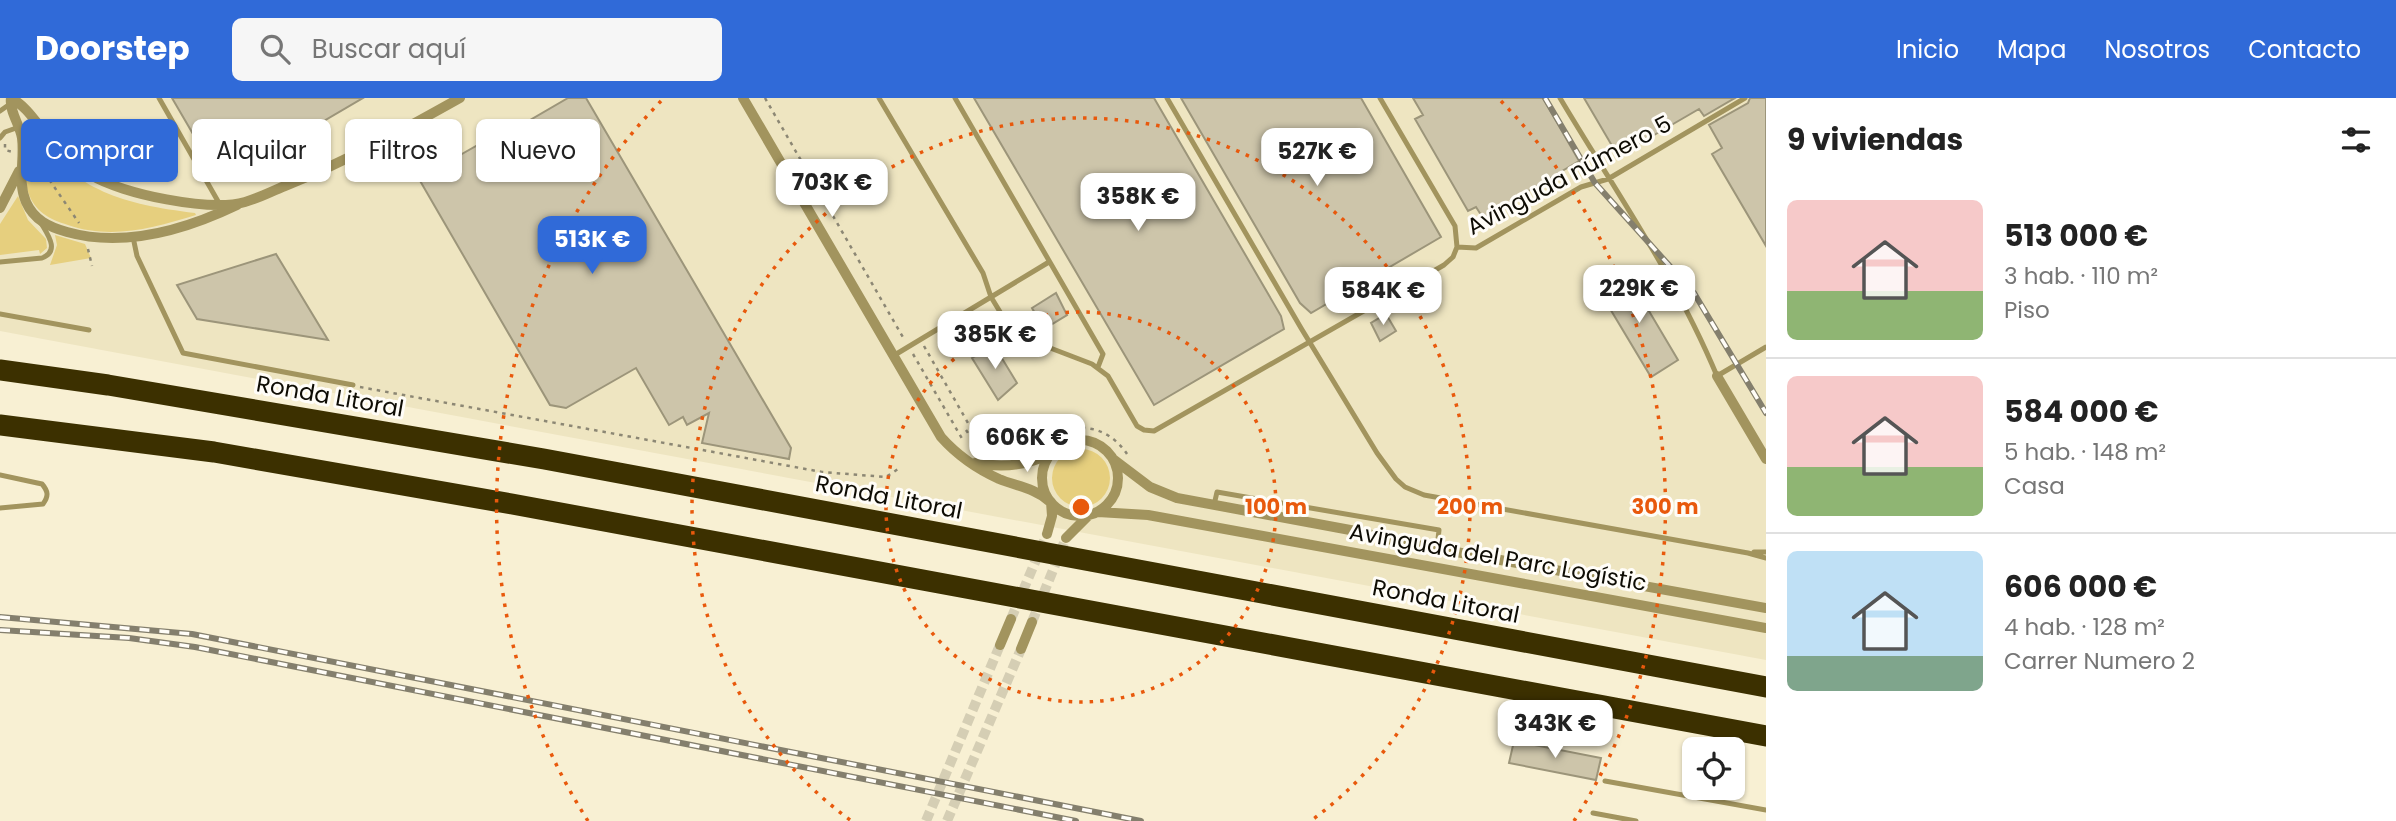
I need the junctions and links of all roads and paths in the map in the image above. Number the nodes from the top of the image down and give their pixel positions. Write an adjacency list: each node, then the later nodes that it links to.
1 (159, 98): 18 (lane)
2 (460, 98): 19 (street)
3 (744, 98): 36 (street)
4 (765, 98): 32 (path)
5 (879, 98): 29 (lane)
6 (955, 98): 27 (lane)
7 (1167, 98): 34 (lane)
8 (1380, 98): 25 (lane)
9 (1560, 98): 16 (lane)
10 (1745, 98): 16 (lane, Avinguda número 5)
11 (8, 102): 12 (street); 18 (street)
12 (19, 127): 13 (lane); 15 (street)
13 (3, 139): 14 (path)
14 (11, 152)
15 (20, 168): 20 (street); 21 (street)
16 (1608, 179): 25 (lane, Avinguda número 5); 40 (lane)
17 (51, 182): 22 (path)
18 (219, 203): 19 (street)
19 (243, 203): 23 (street)
20 (0, 208)
21 (39, 220): 23 (street); 26 (lane)
22 (82, 232)
23 (133, 237): 42 (lane)
24 (86, 244): 28 (path)
25 (1457, 247): 34 (lane, Avinguda número 5)
26 (0, 262)
27 (1049, 262): 29 (lane); 38 (lane)
28 (92, 266)
29 (991, 297): 33 (lane); 38 (lane)
30 (0, 314): 31 (lane)
31 (89, 330)
32 (902, 335)
33 (920, 339): 36 (lane); 44 (path)
34 (1310, 342): 38 (lane, Avinguda número 5); 58 (lane)
35 (1766, 347): 40 (lane)
36 (893, 356): 48 (street)
37 (0, 362): 41 (highway)
38 (1098, 367)
39 (0, 370): 41 (highway, Ronda Litoral)
40 (1717, 376): 47 (street)
41 (108, 385): 67 (highway, Ronda Litoral)
42 (353, 385): 49 (path)
43 (0, 425): 68 (highway)
44 (972, 430)
45 (1053, 452): 46 (street); 48 (street); 51 (street)
46 (1113, 459): 52 (street, Avinguda del Parc Logístic); 54 (street)
47 (1766, 459)
48 (969, 462): 51 (street)
49 (901, 467)
50 (0, 475): 53 (lane)
51 (1050, 501): 54 (street); 55 (street)
52 (1214, 505): 57 (street, Avinguda del Parc Logístic); 57 (lane)
53 (0, 508)
54 (1093, 513): 56 (street); 64 (street, Avinguda del Parc Logístic)
55 (1048, 534)
56 (1066, 538)
57 (1437, 548): 61 (street, Avinguda del Parc Logístic)
58 (1748, 552): 59 (lane); 60 (lane)
59 (1766, 552)
60 (1766, 558)
61 (1766, 608)
62 (1011, 619): 65 (street)
63 (1032, 622): 66 (street)
64 (1766, 628)
65 (1000, 645)
66 (1021, 649)
67 (1766, 687)
68 (1766, 736)
69 (1605, 781): 70 (lane)
70 (1766, 810)
71 (1593, 813): 72 (lane)
72 (1636, 821)

